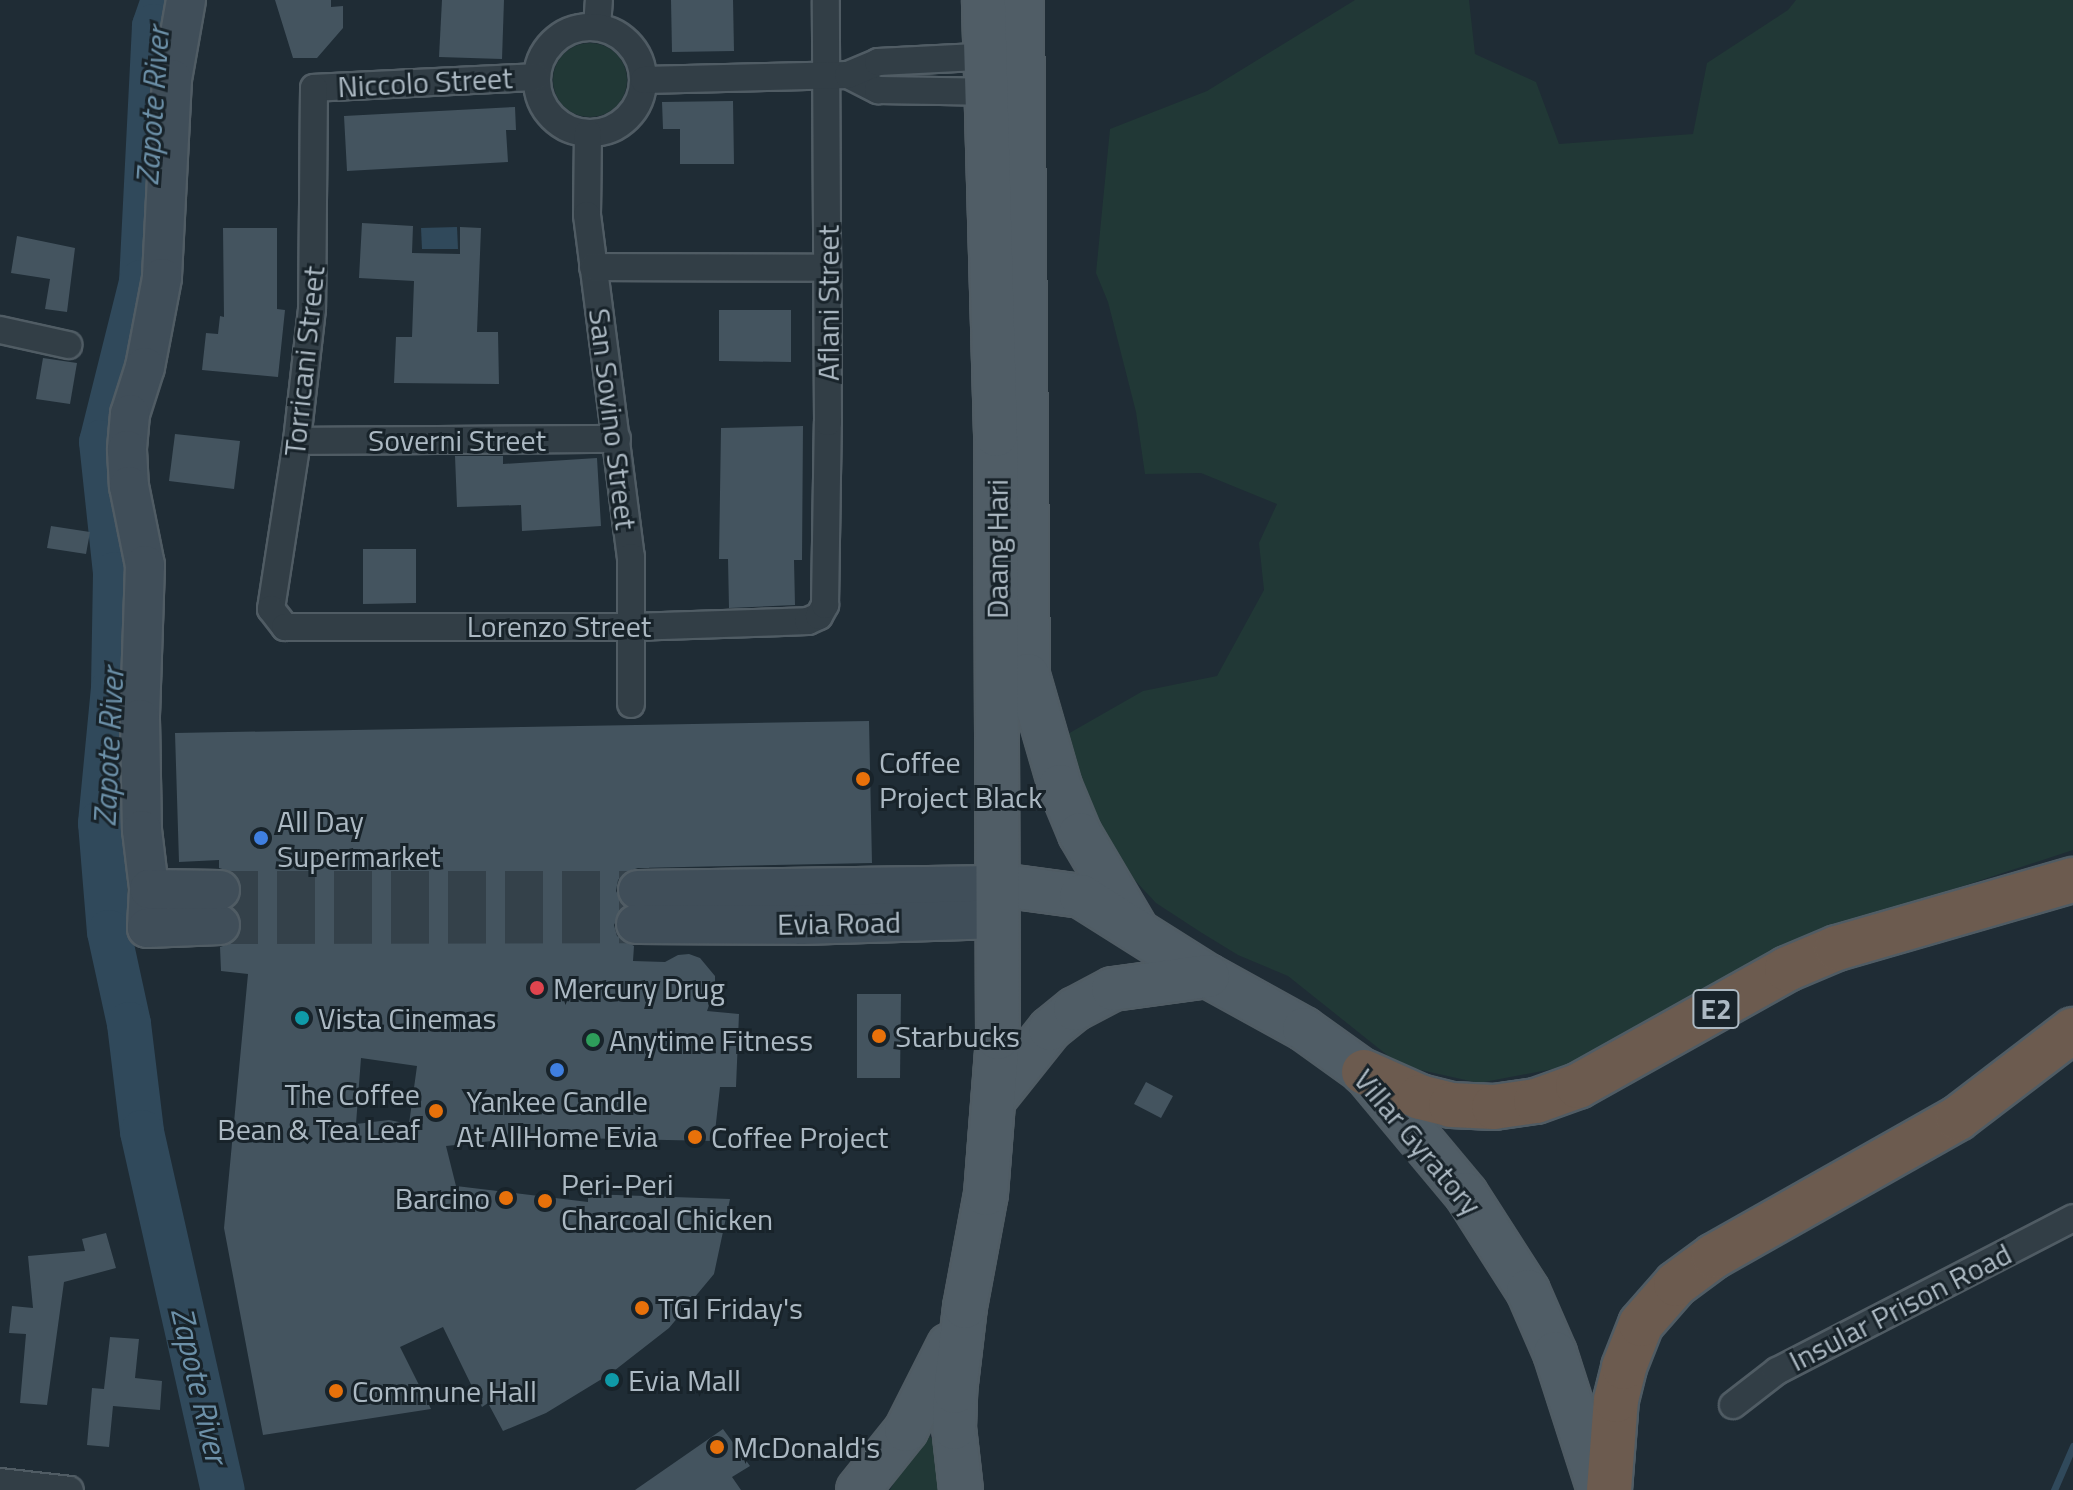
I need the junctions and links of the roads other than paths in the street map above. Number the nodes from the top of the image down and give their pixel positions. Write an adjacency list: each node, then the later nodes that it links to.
1 (186, 0): 25 (street)
2 (599, 0): 6 (street)
3 (826, 0): 8 (street, Aflani Street)
4 (984, 0): 7 (main road, Daang Hari)
5 (1022, 0): 7 (main road, Daang Hari)
6 (597, 27): 9 (street); 10 (street)
7 (1003, 74): 8 (street); 8 (street); 22 (main road, Daang Hari); 26 (main road, Daang Hari)
8 (837, 75): 10 (street); 14 (street, Aflani Street)
9 (536, 77): 11 (street, Niccolo Street); 12 (street)
10 (644, 80): 12 (street)
11 (314, 88): 18 (street, Torricani Street)
12 (588, 133): 13 (street, San Sovino Street)
13 (593, 267): 14 (street); 17 (street, San Sovino Street)
14 (827, 268): 19 (street, Aflani Street)
15 (0, 330): 16 (street)
16 (68, 345)
17 (617, 439): 18 (street, Soverni Street); 21 (street, San Sovino Street)
18 (297, 441): 20 (street, Torricani Street)
19 (825, 605): 21 (street, Lorenzo Street)
20 (285, 627): 21 (street, Lorenzo Street)
21 (631, 627): 23 (street, San Sovino Street)
22 (1028, 675): 26 (main road); 28 (main road, Daang Hari)
23 (631, 704)
24 (2073, 880): 31 (highway, E2)
25 (149, 889): 25 (street)
26 (1009, 897): 27 (street, Evia Road); 28 (main road, Evia Road); 32 (main road, Daang Hari)
27 (637, 907)
28 (1136, 929): 29 (main road, Daang Hari)
29 (1208, 976): 31 (main road, Villar Gyratory); 32 (main road)
30 (2073, 1030): 41 (highway)
31 (1364, 1072): 40 (main road, Villar Gyratory)
32 (995, 1098): 34 (main road)
33 (2073, 1218): 35 (street, Insular Prison Road)
34 (965, 1307): 38 (main road); 39 (main road)
35 (1733, 1405)
36 (0, 1482): 37 (street)
37 (70, 1490)
38 (858, 1490)
39 (961, 1490)
40 (1599, 1490)
41 (1609, 1490)

